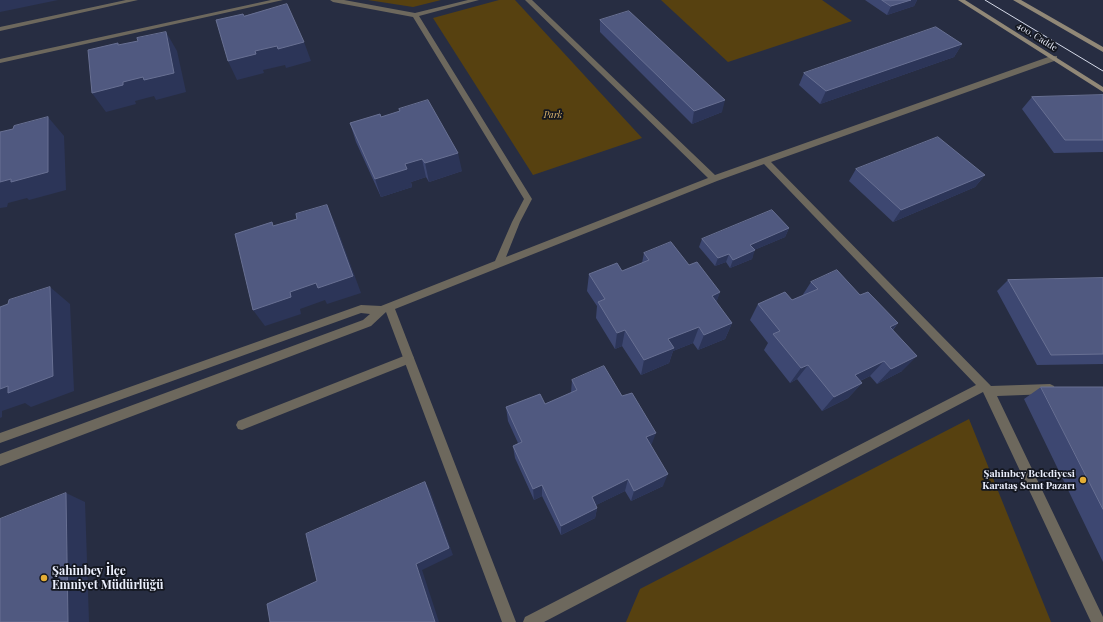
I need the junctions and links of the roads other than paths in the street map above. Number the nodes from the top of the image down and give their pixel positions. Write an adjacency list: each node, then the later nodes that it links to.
1 (135, 0): 9 (street)
2 (280, 0): 12 (street)
3 (333, 0): 8 (street)
4 (476, 0): 8 (street)
5 (528, 0): 15 (street)
6 (961, 0): 11 (main road, 400. Cadde)
7 (1016, 0): 10 (main road)
8 (415, 15): 16 (street)
9 (0, 29)
10 (1103, 50)
11 (1054, 58): 13 (main road, 400. Cadde); 14 (street)
12 (0, 61)
13 (1103, 90)
14 (765, 160): 15 (street); 19 (street)
15 (714, 179): 16 (street)
16 (499, 263): 17 (street)
17 (385, 308): 18 (street); 22 (street); 23 (street)
18 (409, 359): 21 (street); 24 (street)
19 (987, 388): 20 (street); 25 (street); 26 (street)
20 (1065, 389)
21 (242, 425)
22 (0, 438)
23 (0, 460)
24 (509, 622)
25 (530, 622)
26 (1098, 622)

